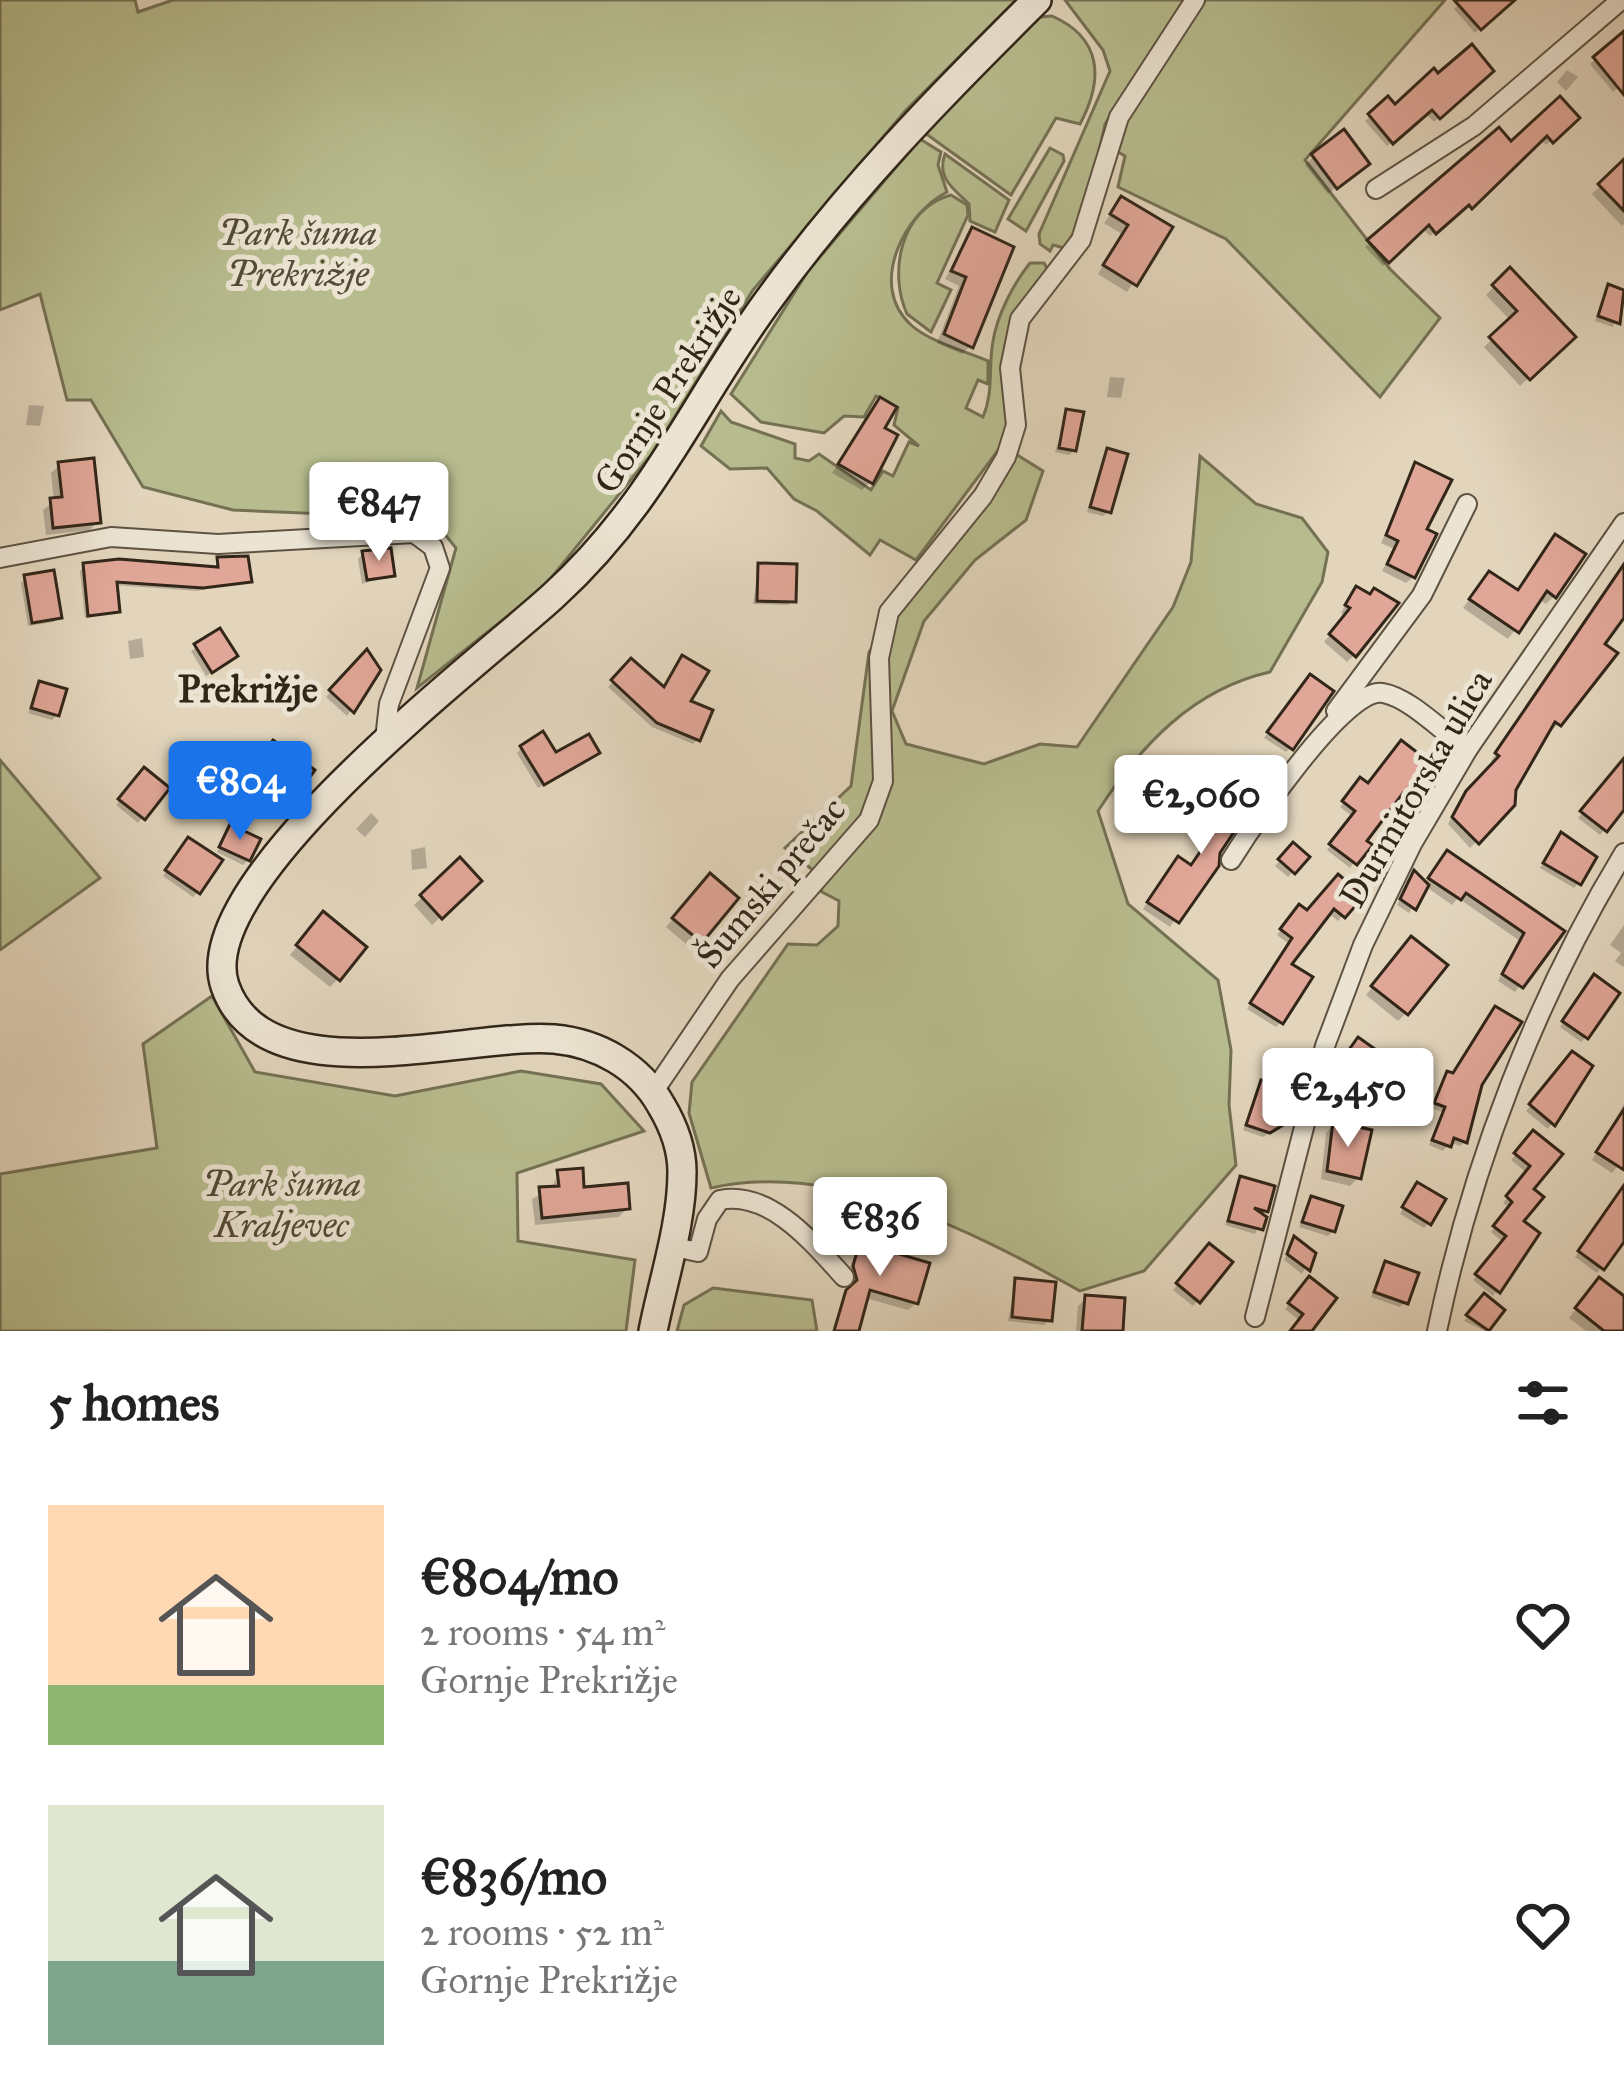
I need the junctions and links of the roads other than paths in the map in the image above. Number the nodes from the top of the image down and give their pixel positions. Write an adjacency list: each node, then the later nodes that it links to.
1 (1037, 0): 9 (street, Gornje Prekrižje)
2 (1196, 0): 13 (street, Šumski prečac)
3 (1621, 0): 4 (street)
4 (1376, 189)
5 (1467, 504): 8 (street)
6 (1624, 523): 10 (street, Durmitorska ulica)
7 (0, 558): 9 (street)
8 (1333, 721): 10 (street); 12 (street)
9 (385, 739): 13 (street, Gornje Prekrižje)
10 (1468, 749): 16 (street, Durmitorska ulica)
11 (1624, 853): 18 (street)
12 (1231, 860)
13 (654, 1091): 14 (street, Gornje Prekrižje)
14 (670, 1246): 15 (street); 17 (street, Gornje Prekrižje)
15 (844, 1277)
16 (1255, 1317)
17 (652, 1331)
18 (1437, 1331)

